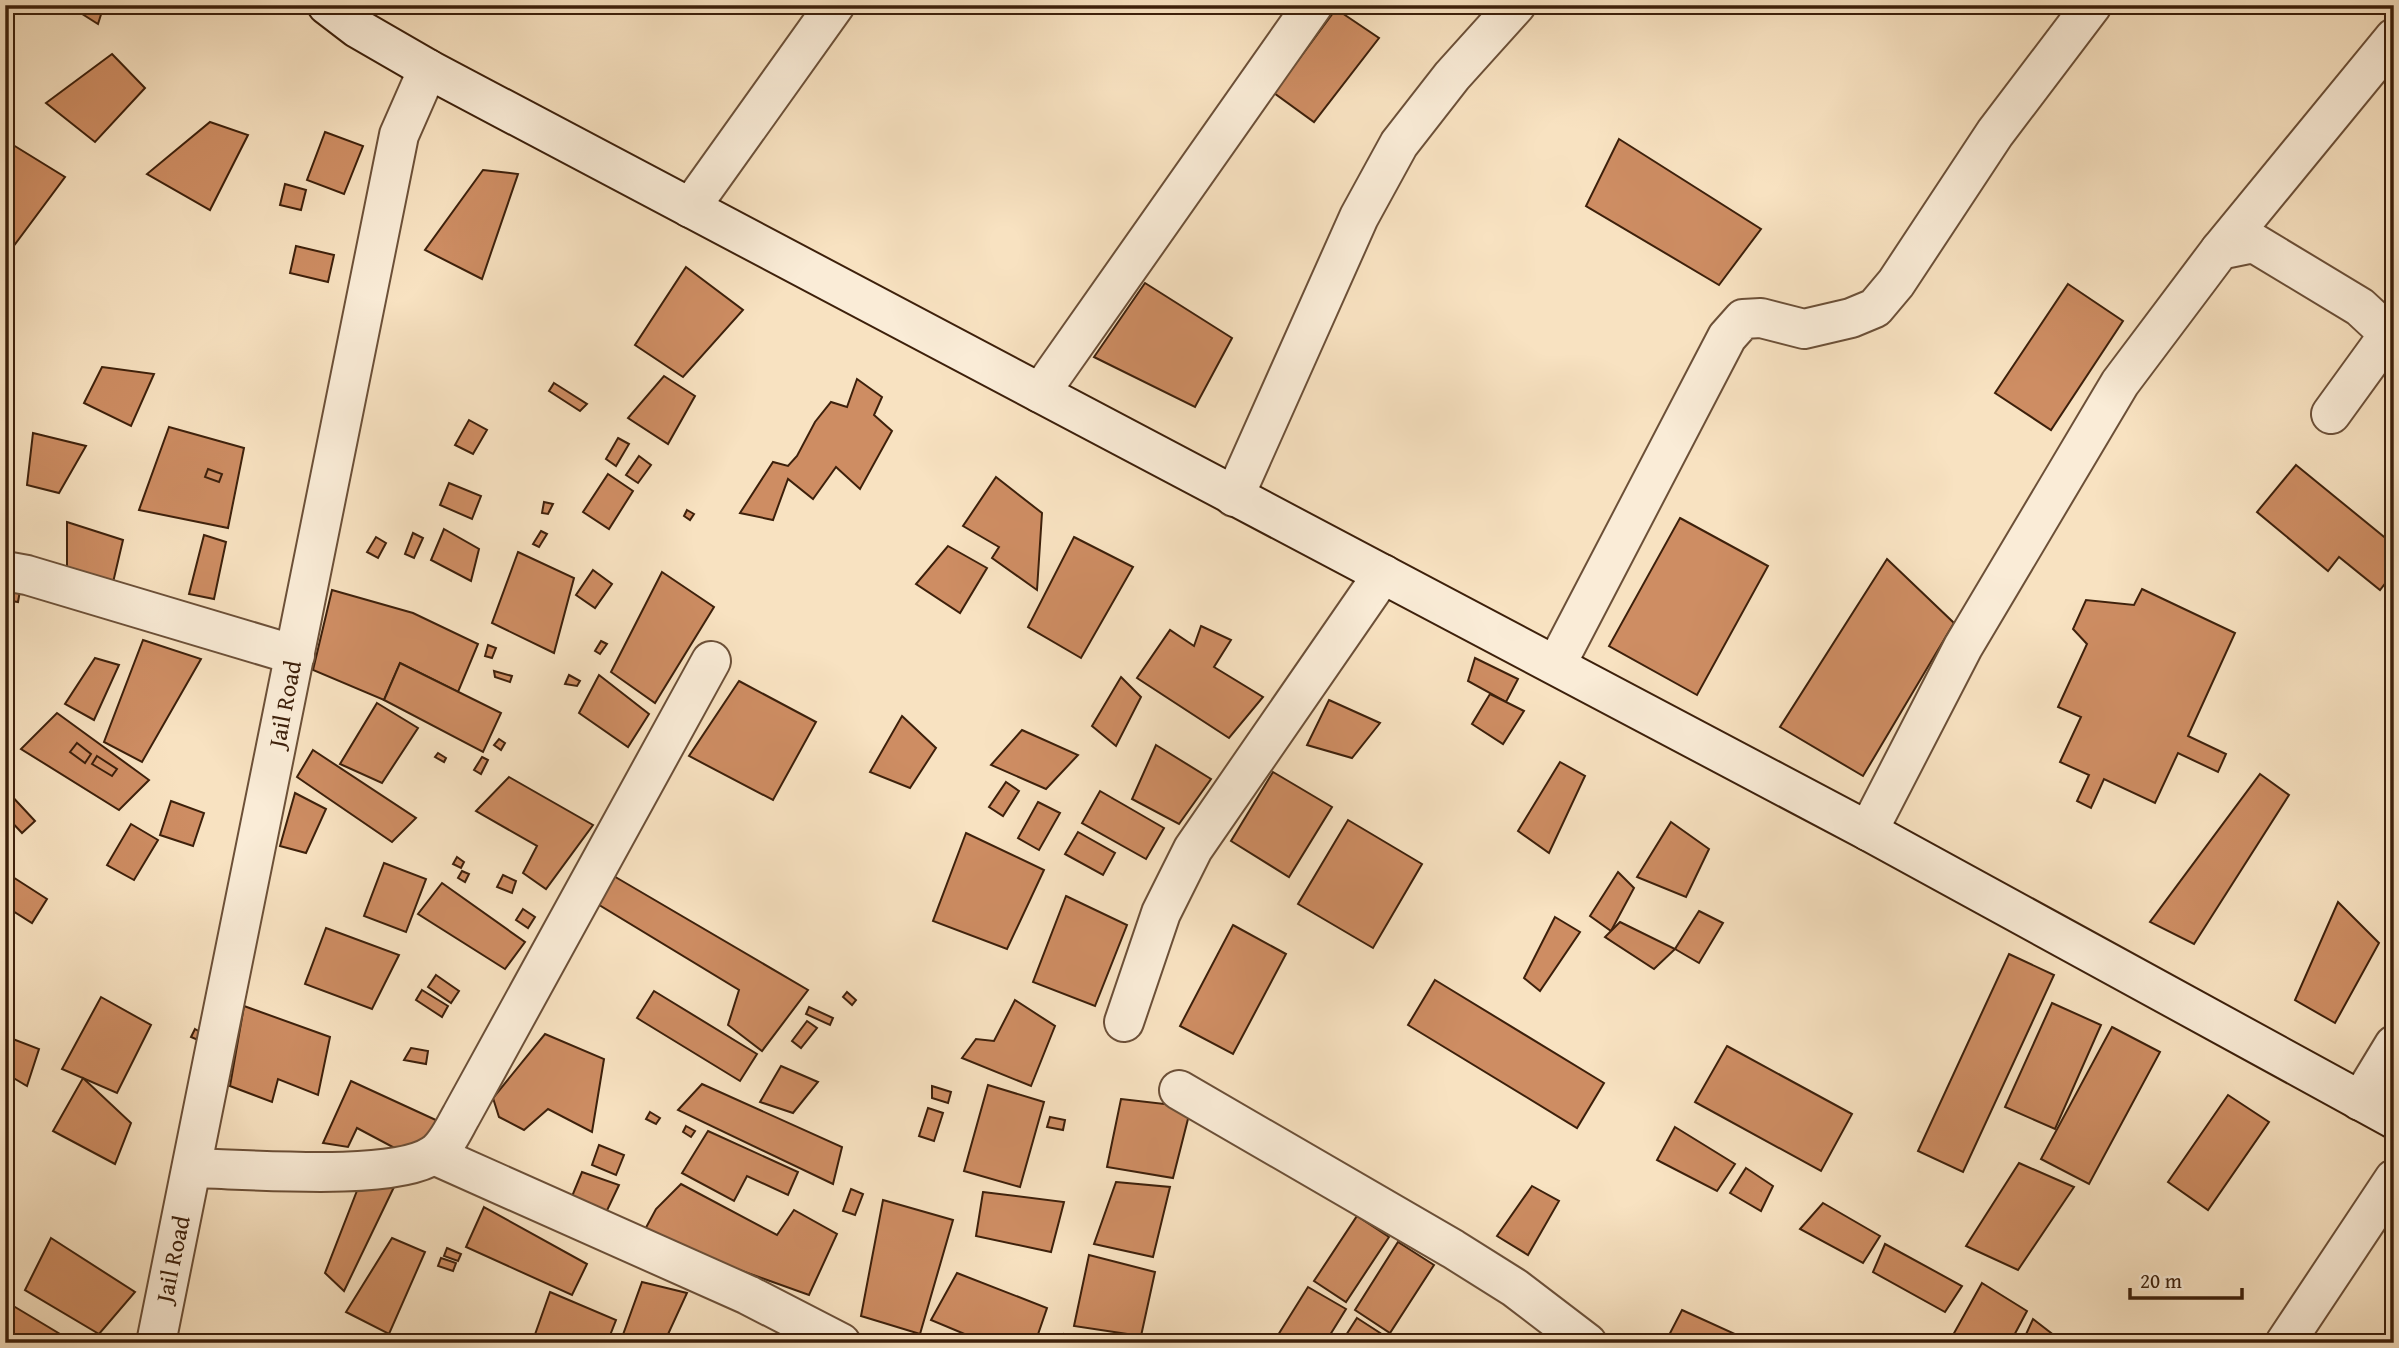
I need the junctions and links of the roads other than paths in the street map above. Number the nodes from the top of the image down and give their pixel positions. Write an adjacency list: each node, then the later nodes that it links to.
1 (327, 5): 7 (street)
2 (835, 5): 8 (street)
3 (1313, 5): 11 (street)
4 (1516, 5): 13 (street)
5 (2092, 5): 18 (street)
6 (2394, 38): 9 (street)
7 (428, 69): 8 (street); 16 (street, Jail Road)
8 (690, 208): 11 (street)
9 (2220, 250): 10 (street); 19 (street)
10 (2391, 331): 12 (street)
11 (1040, 393): 13 (street)
12 (2331, 414)
13 (1234, 496): 15 (street)
14 (5, 571): 16 (street)
15 (1383, 574): 18 (street); 20 (street)
16 (295, 655): 26 (street, Jail Road)
17 (711, 661): 25 (street)
18 (1556, 665): 19 (street)
19 (1868, 831): 23 (street)
20 (1124, 1022)
21 (2394, 1045): 23 (street)
22 (1179, 1090): 30 (street)
23 (2360, 1101): 24 (street)
24 (2394, 1119)
25 (434, 1155): 26 (street); 29 (street)
26 (192, 1168): 28 (street, Jail Road)
27 (2394, 1179): 31 (street)
28 (156, 1343)
29 (841, 1343)
30 (1587, 1343)
31 (2286, 1343)

